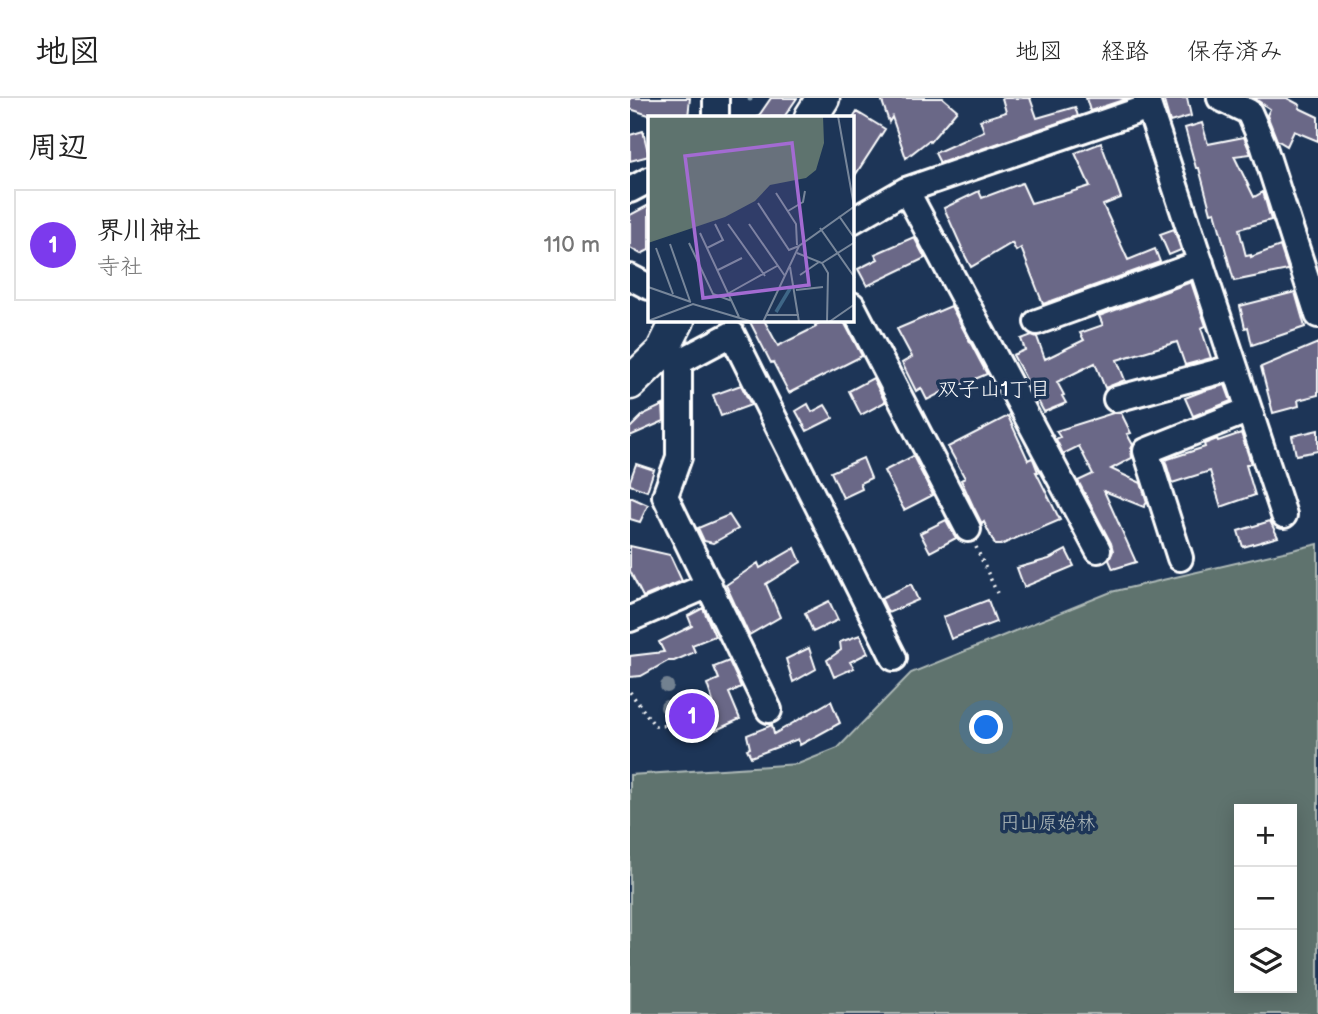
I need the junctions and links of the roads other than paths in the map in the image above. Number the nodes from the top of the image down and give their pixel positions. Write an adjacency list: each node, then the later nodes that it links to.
1 (716, 98): 5 (street)
2 (823, 98): 6 (main road)
3 (1220, 98): 15 (street)
4 (1148, 103): 9 (street); 11 (street)
5 (716, 116)
6 (812, 116)
7 (648, 181): 8 (street)
8 (630, 190)
9 (906, 190): 10 (street); 25 (street)
10 (854, 220)
11 (1201, 263): 17 (street); 19 (street)
12 (630, 277): 13 (street)
13 (648, 286)
14 (854, 309): 24 (street)
15 (1318, 315)
16 (678, 322): 18 (main road)
17 (1037, 322)
18 (671, 357): 20 (main road); 27 (street); 29 (street)
19 (1235, 367): 21 (street); 22 (street)
20 (630, 383)
21 (1116, 399)
22 (1249, 410): 23 (street); 26 (street)
23 (1284, 515)
24 (968, 529)
25 (1098, 550)
26 (1180, 558)
27 (709, 585): 28 (street); 30 (street)
28 (630, 620)
29 (894, 658)
30 (769, 710)

